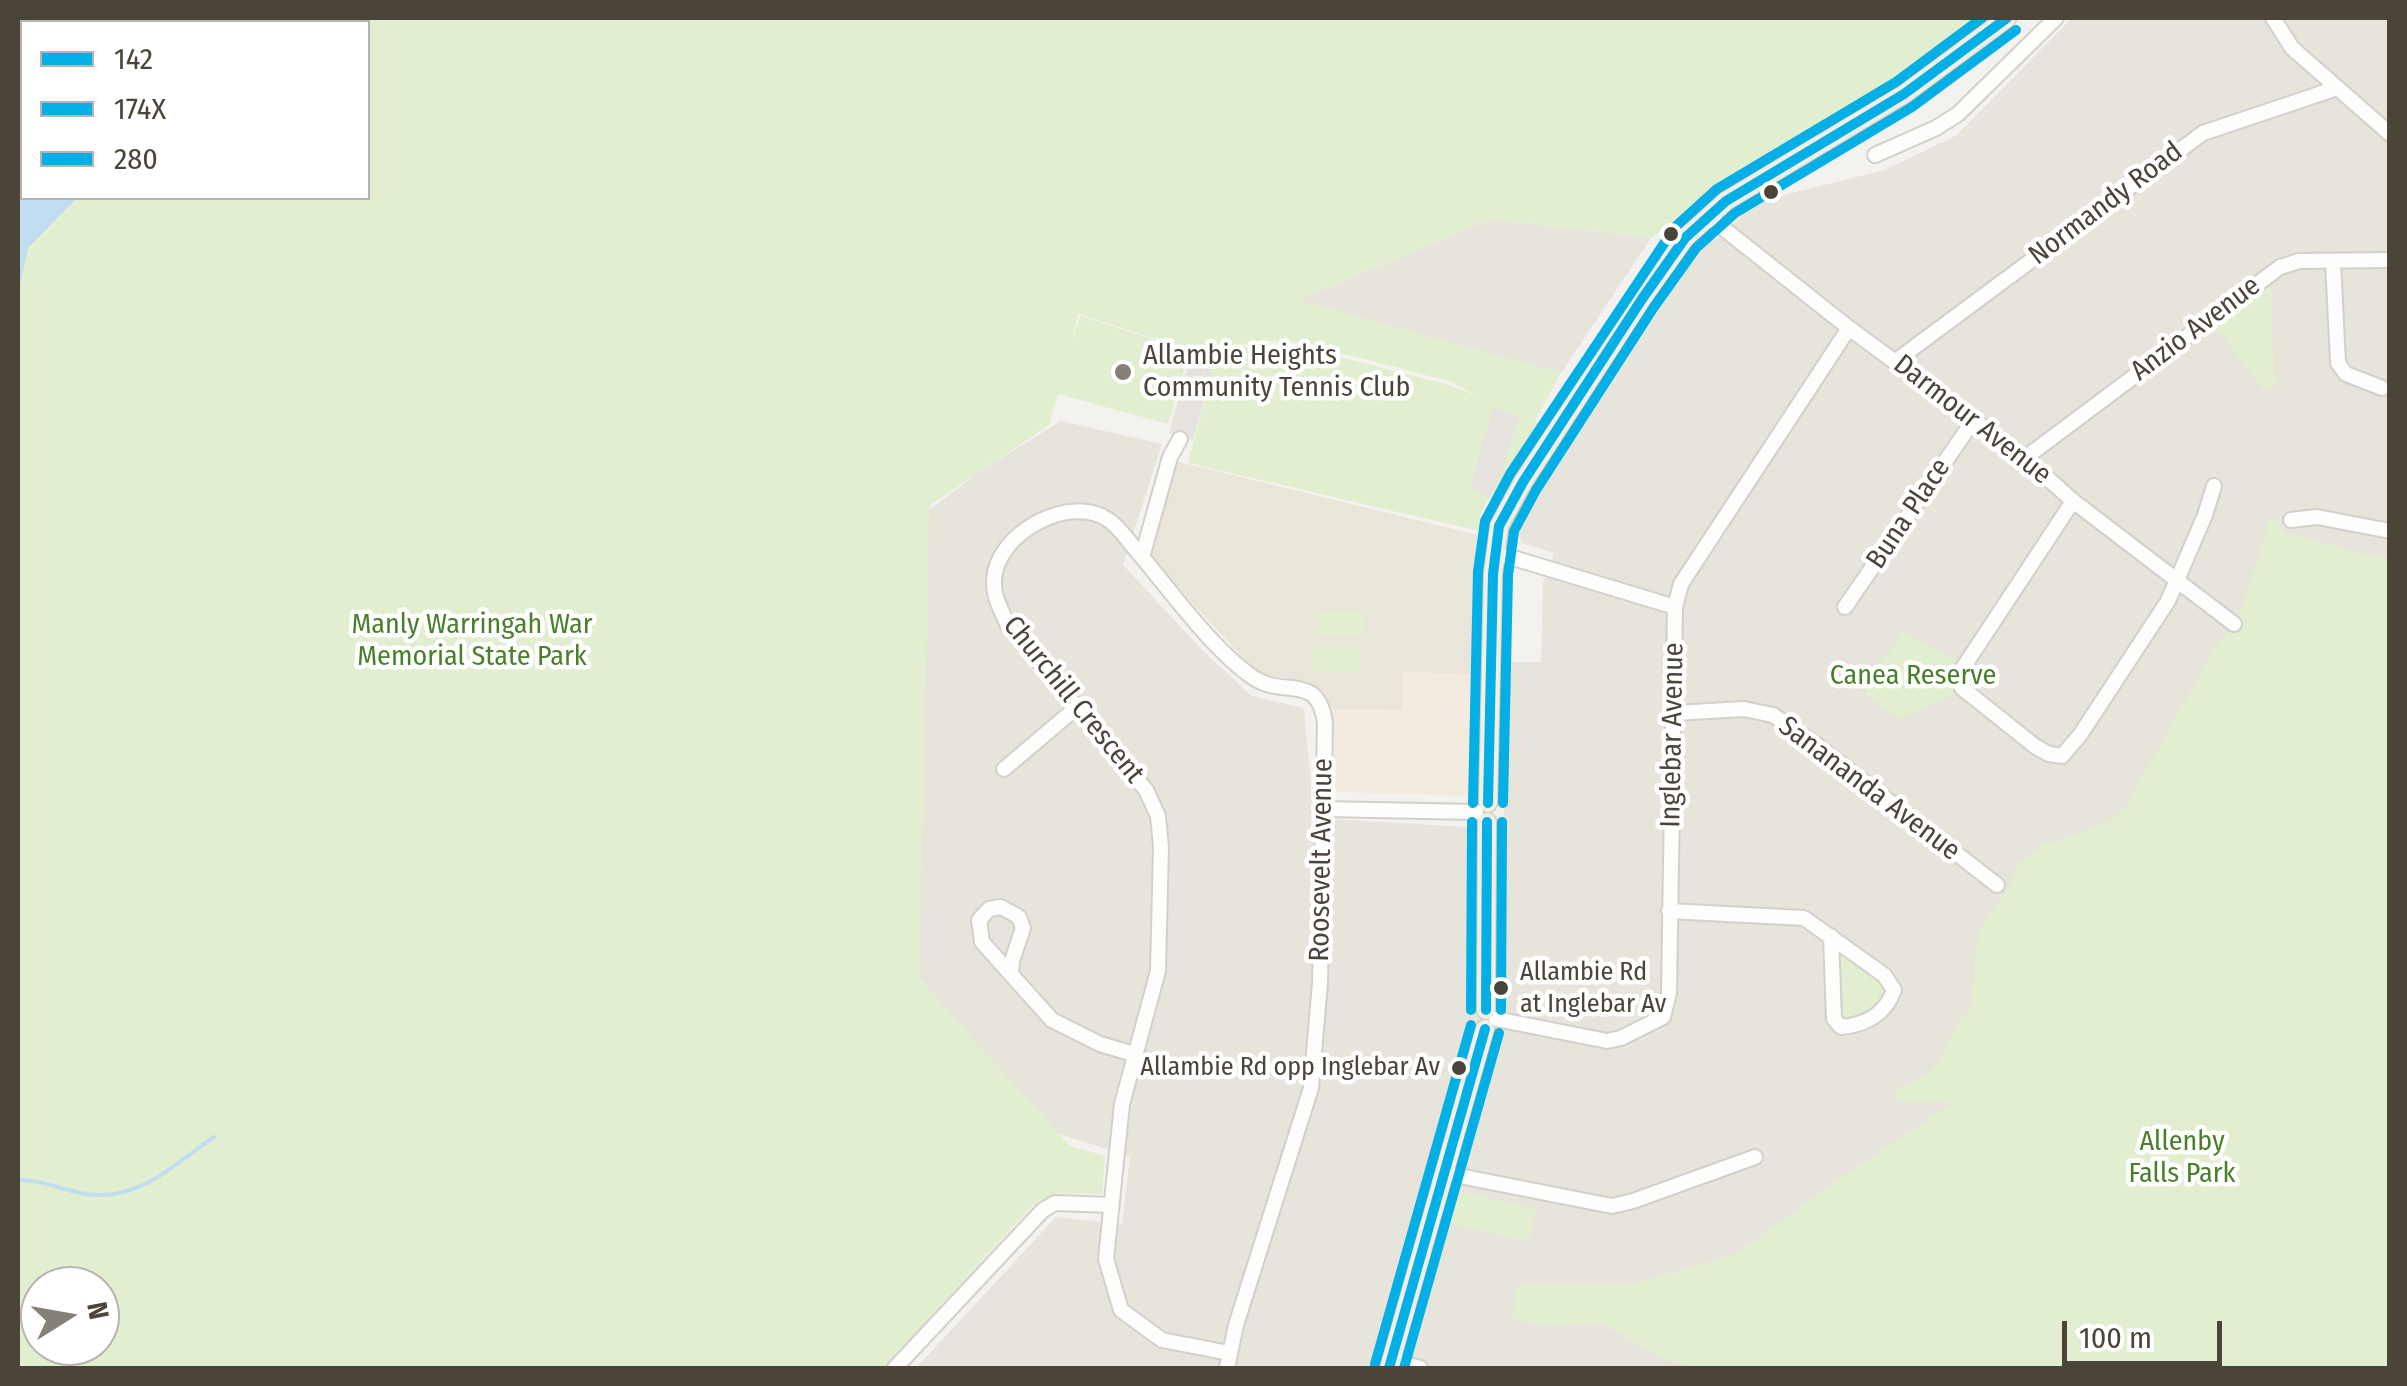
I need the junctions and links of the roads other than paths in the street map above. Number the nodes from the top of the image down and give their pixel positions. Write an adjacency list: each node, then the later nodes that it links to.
1 (2007, 18): 7 (main road)
2 (2056, 18): 6 (street)
3 (2272, 18): 4 (street)
4 (2336, 88): 5 (street); 11 (street, Normandy Road)
5 (2390, 134)
6 (1875, 155)
7 (1709, 216): 10 (street, Darmour Avenue); 20 (main road)
8 (2390, 260): 9 (street, Anzio Avenue)
9 (2334, 262): 12 (street); 15 (street, Anzio Avenue)
10 (1850, 328): 11 (street, Darmour Avenue); 23 (street, Inglebar Avenue)
11 (1896, 360): 13 (street, Darmour Avenue)
12 (2382, 388)
13 (1973, 421): 15 (street, Darmour Avenue); 24 (street, Buna Place)
14 (1180, 439): 21 (street)
15 (2025, 458): 17 (street, Darmour Avenue)
16 (2214, 486): 22 (street)
17 (2073, 501): 22 (street, Darmour Avenue); 22 (street)
18 (2291, 520): 19 (street)
19 (2390, 531)
20 (1494, 556): 23 (street); 30 (main road)
21 (1142, 557): 26 (street, Churchill Crescent); 29 (street, Roosevelt Avenue)
22 (2177, 583): 25 (street, Darmour Avenue)
23 (1675, 608): 27 (street, Inglebar Avenue)
24 (1845, 608)
25 (2234, 624)
26 (1076, 708): 28 (street); 36 (street, Churchill Crescent)
27 (1674, 713): 31 (street, Sanananda Avenue); 32 (street, Inglebar Avenue)
28 (1004, 769)
29 (1322, 809): 30 (street); 40 (street, Roosevelt Avenue)
30 (1484, 812): 35 (main road)
31 (1997, 885)
32 (1670, 912): 33 (street); 35 (street, Inglebar Avenue)
33 (1831, 936): 33 (street)
34 (1011, 973): 36 (street)
35 (1489, 1019): 38 (main road)
36 (1137, 1055): 39 (street, Churchill Crescent)
37 (1756, 1157): 38 (street)
38 (1444, 1173): 41 (main road)
39 (1111, 1205): 40 (street, Churchill Crescent); 42 (street)
40 (1228, 1361)
41 (1390, 1364): 43 (street)
42 (899, 1367)
43 (1420, 1368)

